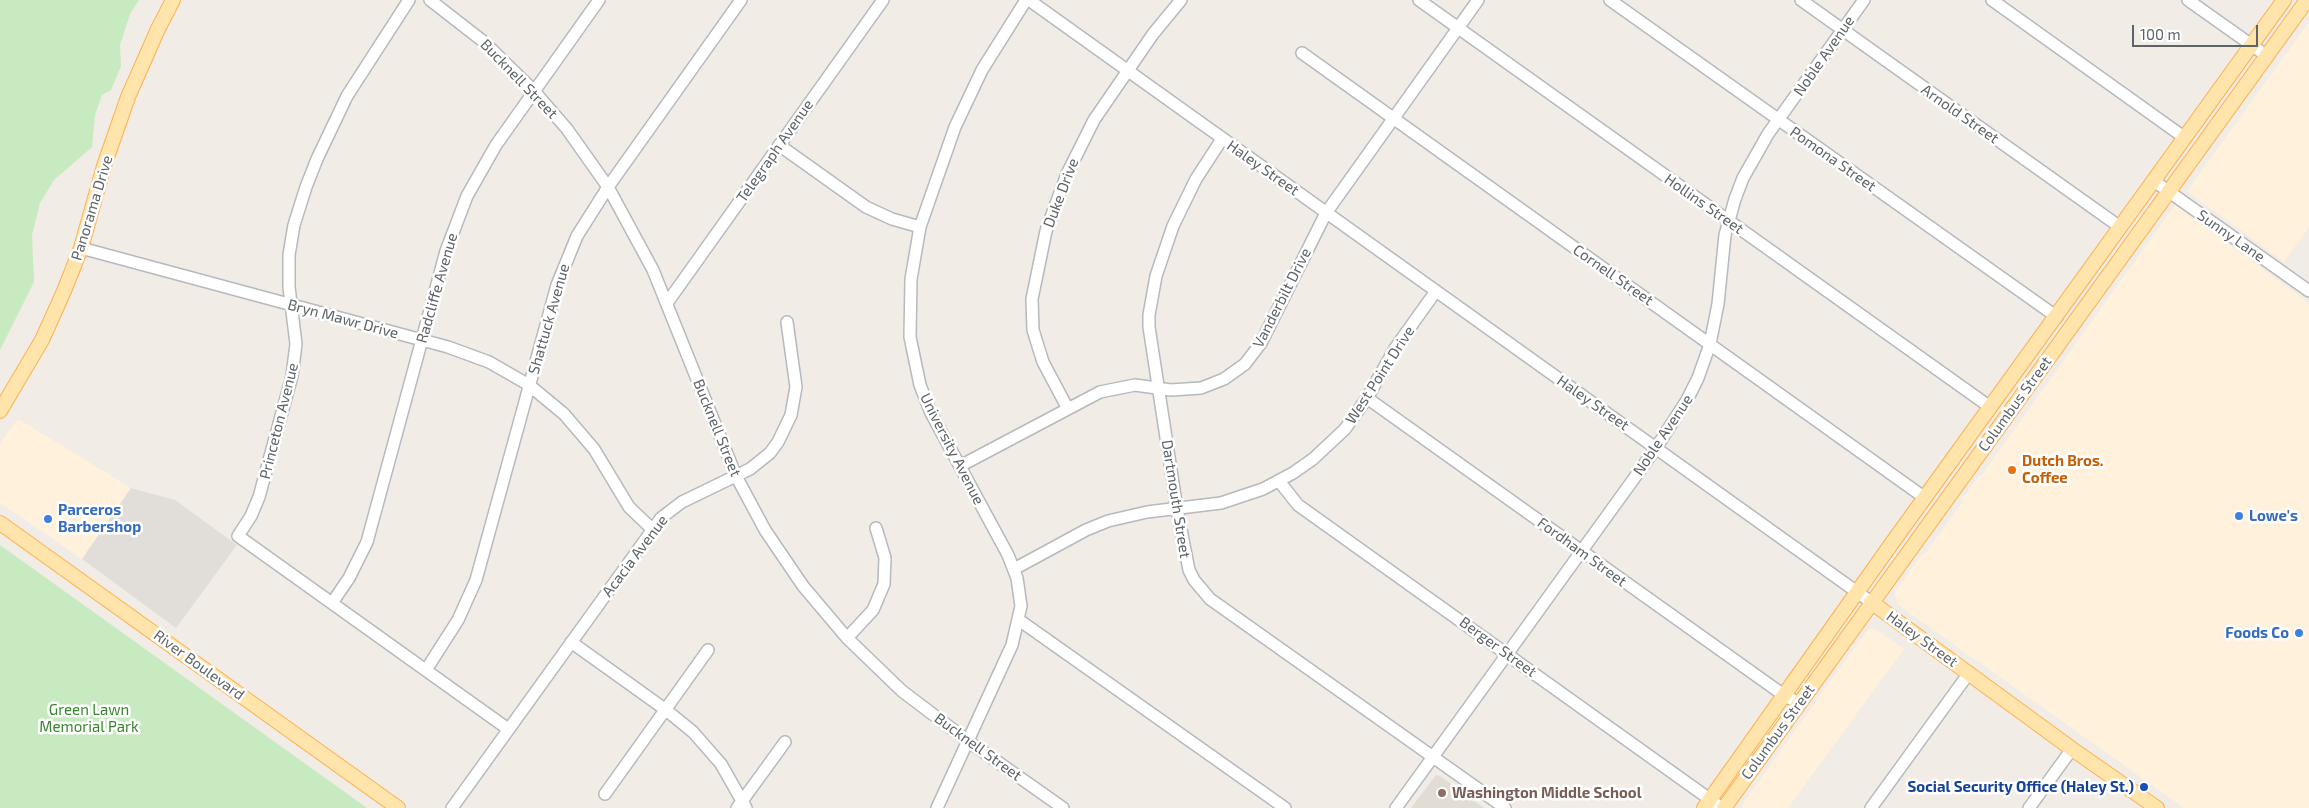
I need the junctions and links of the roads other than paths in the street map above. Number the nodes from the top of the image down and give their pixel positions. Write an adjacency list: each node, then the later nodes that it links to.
1 (173, 0): 37 (main road, Panorama Drive)
2 (409, 0): 41 (street, Princeton Avenue)
3 (430, 0): 24 (street, Bucknell Street)
4 (599, 0): 24 (street, Radcliffe Avenue)
5 (741, 0): 31 (street, Shattuck Avenue)
6 (883, 0): 29 (street, Telegraph Avenue)
7 (1027, 0): 23 (street, Haley Street); 35 (street, University Avenue)
8 (1181, 0): 23 (street, Duke Drive)
9 (1419, 0): 18 (street, Hollins Street)
10 (1478, 0): 18 (street, Vanderbilt Drive)
11 (1610, 0): 26 (street, Pomona Street)
12 (1801, 0): 19 (street, Arnold Street)
13 (1864, 0): 19 (street, Noble Avenue)
14 (1992, 0): 27 (street)
15 (2188, 0): 20 (street)
16 (2284, 0): 20 (main road, Columbus Street)
17 (2307, 0): 22 (main road, Columbus Street)
18 (1458, 28): 25 (street, Vanderbilt Drive); 34 (street, Hollins Street)
19 (1843, 30): 26 (street, Noble Avenue); 36 (street, Arnold Street)
20 (2252, 45): 22 (street); 27 (main road, Columbus Street)
21 (1302, 53): 25 (street, Cornell Street)
22 (2267, 56): 32 (main road, Columbus Street)
23 (1126, 70): 28 (street, Haley Street); 51 (street, Duke Drive)
24 (534, 91): 31 (street, Bucknell Street); 45 (street, Radcliffe Avenue)
25 (1394, 118): 33 (street, Vanderbilt Drive); 46 (street, Cornell Street)
26 (1778, 120): 34 (street, Noble Avenue); 42 (street, Pomona Street)
27 (2185, 138): 30 (main road, Columbus Street)
28 (1222, 139): 33 (street, Haley Street); 48 (street, Dartmouth Street)
29 (779, 145): 35 (street); 40 (street, Telegraph Avenue)
30 (2154, 181): 32 (street, Sunny Lane); 36 (main road, Columbus Street)
31 (608, 187): 40 (street, Bucknell Street); 47 (street, Shattuck Avenue)
32 (2169, 192): 39 (street, Sunny Lane); 44 (main road, Columbus Street)
33 (1326, 213): 38 (street, Haley Street); 48 (street, Vanderbilt Drive)
34 (1728, 221): 46 (street, Noble Avenue); 50 (street, Hollins Street)
35 (920, 226): 55 (street, University Avenue)
36 (2120, 227): 42 (main road, Columbus Street)
37 (81, 248): 41 (street, Bryn Mawr Drive); 52 (main road, Panorama Drive)
38 (1436, 291): 49 (street, West Point Drive); 54 (street, Haley Street)
39 (2309, 291)
40 (667, 303): 56 (street, Bucknell Street)
41 (292, 305): 45 (street, Bryn Mawr Drive); 68 (street, Princeton Avenue)
42 (2057, 317): 44 (main road); 50 (main road, Columbus Street)
43 (787, 322): 56 (street, Acacia Avenue)
44 (2072, 326): 53 (main road, Columbus Street)
45 (422, 340): 47 (street, Bryn Mawr Drive); 68 (street, Radcliffe Avenue)
46 (1710, 344): 54 (street, Noble Avenue); 58 (street, Cornell Street)
47 (529, 385): 63 (street, Bryn Mawr Drive); 74 (street, Shattuck Avenue)
48 (1158, 388): 51 (street, Vanderbilt Drive); 60 (street, Dartmouth Street)
49 (1367, 398): 57 (street, West Point Drive); 64 (street, Fordham Street)
50 (1990, 407): 53 (main road); 58 (main road, Columbus Street)
51 (1068, 409): 55 (street, Vanderbilt Drive)
52 (0, 411)
53 (2004, 419): 59 (main road, Columbus Street)
54 (1656, 448): 64 (street, Noble Avenue); 66 (street, Haley Street)
55 (960, 466): 65 (street, University Avenue)
56 (736, 476): 63 (street, Acacia Avenue); 70 (street, Bucknell Street)
57 (1279, 481): 60 (street, West Point Drive); 73 (street, Berger Street)
58 (1924, 498): 59 (main road); 66 (main road, Columbus Street)
59 (1940, 508): 67 (main road, Columbus Street)
60 (1177, 509): 65 (street, West Point Drive); 83 (street, Dartmouth Street)
61 (0, 523): 87 (main road, River Boulevard)
62 (876, 528): 70 (street)
63 (652, 530): 71 (street, Acacia Avenue)
64 (1582, 551): 73 (street, Noble Avenue); 76 (street, Fordham Street)
65 (1014, 569): 69 (street, University Avenue)
66 (1858, 594): 67 (street, Haley Street); 76 (main road, Columbus Street)
67 (1871, 602): 75 (main road, Haley Street); 77 (main road, Columbus Street)
68 (332, 603): 74 (street)
69 (1019, 620): 80 (street, University Avenue); 91 (street)
70 (847, 638): 80 (street, Bucknell Street)
71 (571, 642): 78 (street); 79 (street, Acacia Avenue)
72 (708, 650): 78 (street)
73 (1507, 654): 83 (street, Noble Avenue); 85 (street, Berger Street)
74 (426, 670): 79 (street)
75 (1969, 673): 82 (main road, Haley Street); 95 (street)
76 (1785, 696): 77 (street, Fordham Street); 85 (main road, Columbus Street)
77 (1799, 703): 94 (main road, Columbus Street)
78 (666, 710): 84 (street); 86 (street)
79 (508, 729): 88 (street, Acacia Avenue)
80 (968, 741): 89 (street, University Avenue); 90 (street, Bucknell Street)
81 (785, 742): 86 (street)
82 (2072, 749): 96 (street); 97 (main road, Haley Street)
83 (1433, 757): 92 (street, Noble Avenue); 93 (street, Dartmouth Street)
84 (605, 794)
85 (1707, 804): 94 (street, Berger Street)
86 (742, 806)
87 (398, 808)
88 (452, 808)
89 (937, 808)
90 (1063, 808)
91 (1285, 808)
92 (1396, 808)
93 (1505, 808)
94 (1723, 808)
95 (1871, 808)
96 (2029, 808)
97 (2157, 808)

